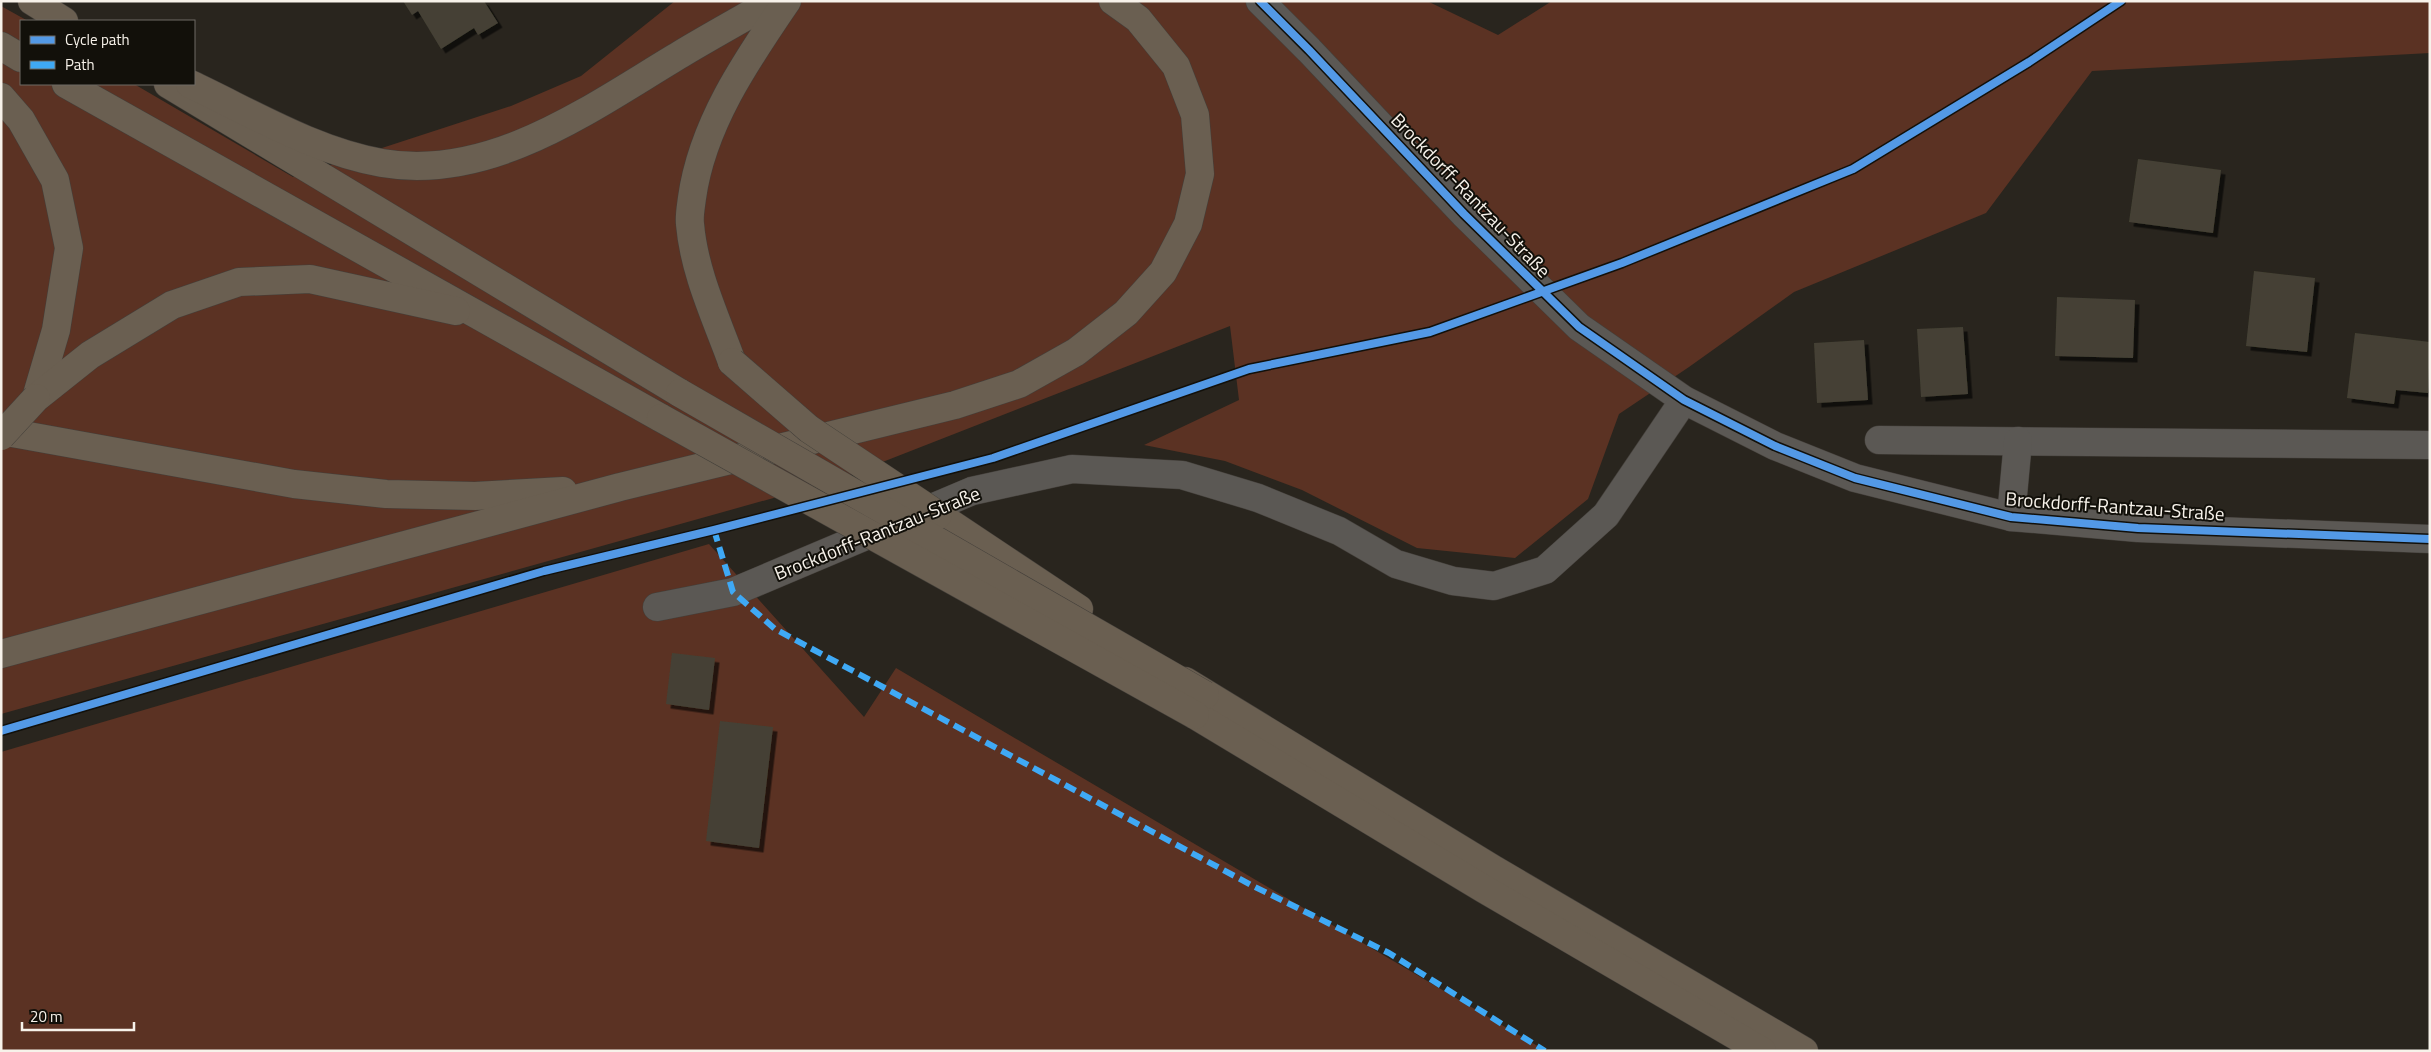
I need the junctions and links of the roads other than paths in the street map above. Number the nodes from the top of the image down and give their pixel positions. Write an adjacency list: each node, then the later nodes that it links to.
1 (32, 1): 6 (highway)
2 (773, 1): 11 (highway)
3 (787, 1): 26 (highway, bridge)
4 (1113, 1): 21 (highway)
5 (1260, 1): 15 (street, Brockdorff-Rantzau-Straße)
6 (62, 20)
7 (1, 46): 8 (highway)
8 (20, 57)
9 (68, 85): 13 (highway)
10 (170, 85): 26 (highway, bridge)
11 (192, 85)
12 (1, 97): 14 (highway)
13 (487, 318): 14 (highway); 26 (highway, bridge)
14 (36, 398): 17 (highway, bridge)
15 (1684, 400): 22 (street, Brockdorff-Rantzau-Straße); 24 (street, Brockdorff-Rantzau-Straße)
16 (1, 432): 21 (highway)
17 (1, 436)
18 (1879, 440): 19 (street)
19 (2018, 441): 20 (street); 22 (street, Brockdorff-Rantzau-Straße)
20 (2427, 445)
21 (620, 487): 25 (highway)
22 (2011, 517): 23 (street, Brockdorff-Rantzau-Straße)
23 (2430, 539)
24 (657, 607)
25 (1, 654)
26 (1200, 705): 27 (highway); 28 (highway)
27 (1762, 1051)
28 (1804, 1051)

